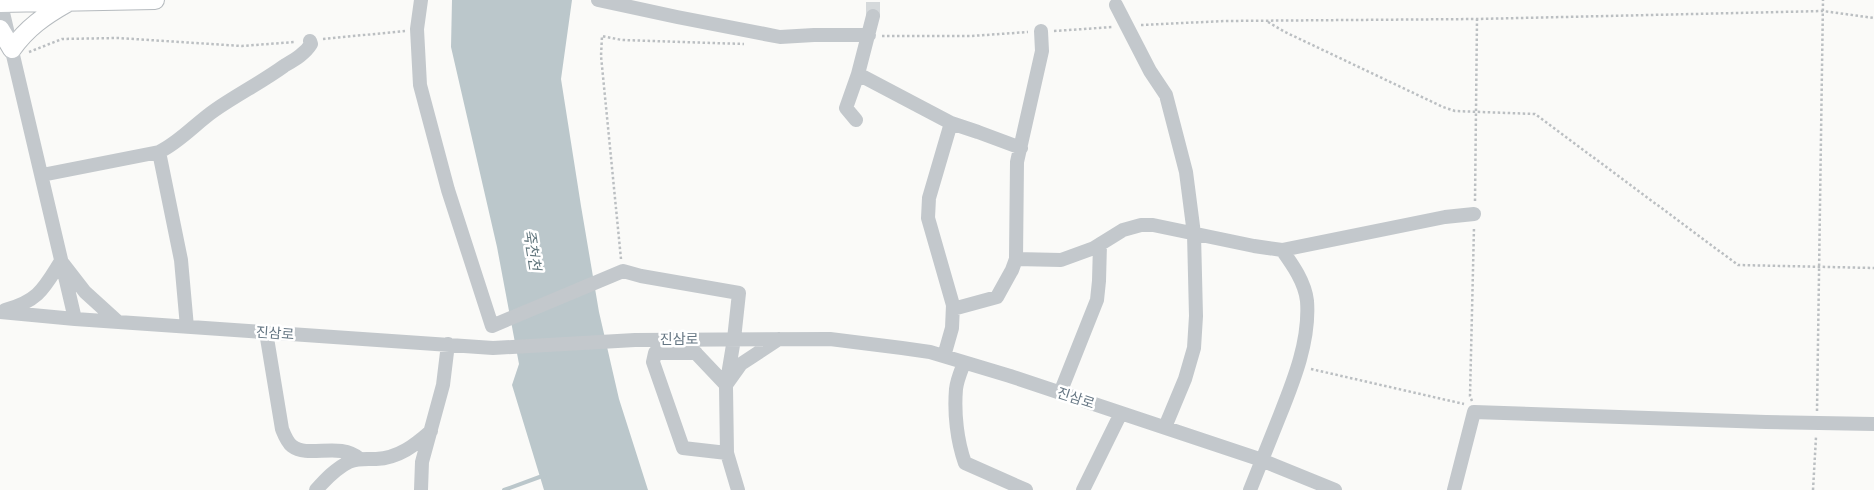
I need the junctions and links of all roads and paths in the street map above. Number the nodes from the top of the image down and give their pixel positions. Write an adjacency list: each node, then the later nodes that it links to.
1 (155, 0): 6 (main road)
2 (421, 0): 12 (street)
3 (598, 0): 14 (street)
4 (1823, 0): 8 (path)
5 (0, 2): 6 (main road); 16 (street)
6 (69, 2): 16 (main road)
7 (1116, 5): 24 (street)
8 (1823, 11): 10 (path); 29 (path); 29 (path)
9 (873, 16): 14 (street)
10 (1874, 18)
11 (0, 29): 16 (main road)
12 (417, 29): 15 (path); 35 (street)
13 (1041, 32): 20 (street)
14 (869, 35): 17 (street)
15 (310, 41): 16 (path); 21 (street)
16 (13, 54): 22 (street)
17 (858, 74): 18 (street); 19 (street)
18 (856, 120)
19 (951, 123): 20 (street); 31 (street)
20 (1021, 148): 27 (street)
21 (159, 152): 22 (street); 36 (street)
22 (42, 175): 28 (street)
23 (1474, 214): 26 (street)
24 (1194, 234): 25 (street); 26 (street); 53 (street)
25 (1100, 244): 27 (street); 48 (street)
26 (1282, 250): 46 (street)
27 (1016, 259): 31 (street)
28 (61, 260): 32 (street); 33 (street); 34 (street)
29 (1820, 267): 30 (path); 51 (path)
30 (1874, 268)
31 (953, 309): 44 (street)
32 (0, 312): 33 (street, 진삼로)
33 (75, 319): 34 (street, 진삼로)
34 (118, 322): 36 (street, 진삼로)
35 (498, 323): 39 (street); 42 (street)
36 (187, 327): 37 (street, 진삼로)
37 (266, 332): 41 (street, 진삼로); 56 (street)
38 (682, 339): 39 (street, 진삼로); 42 (street, 진삼로); 43 (street)
39 (734, 339): 40 (street, 진삼로); 47 (street)
40 (780, 339): 44 (street, 진삼로); 47 (street)
41 (448, 344): 42 (street, 진삼로); 54 (street)
42 (498, 347)
43 (696, 353): 47 (street); 55 (street)
44 (944, 356): 45 (street, 진삼로)
45 (964, 362): 48 (street, 진삼로); 61 (street)
46 (1298, 366): 49 (path); 57 (street)
47 (726, 385): 55 (street)
48 (1060, 393): 50 (street, 진삼로)
49 (1473, 406)
50 (1121, 413): 53 (street, 진삼로); 62 (street)
51 (1816, 423): 52 (street); 65 (street); 66 (path)
52 (1874, 424)
53 (1165, 428): 57 (street, 진삼로)
54 (432, 430): 56 (street); 59 (street)
55 (726, 453): 60 (street)
56 (360, 459): 58 (street)
57 (1262, 460): 63 (street); 64 (street, 진삼로)
58 (316, 490)
59 (421, 490)
60 (738, 490)
61 (1026, 490)
62 (1083, 490)
63 (1250, 490)
64 (1335, 490)
65 (1454, 490)
66 (1813, 490)

